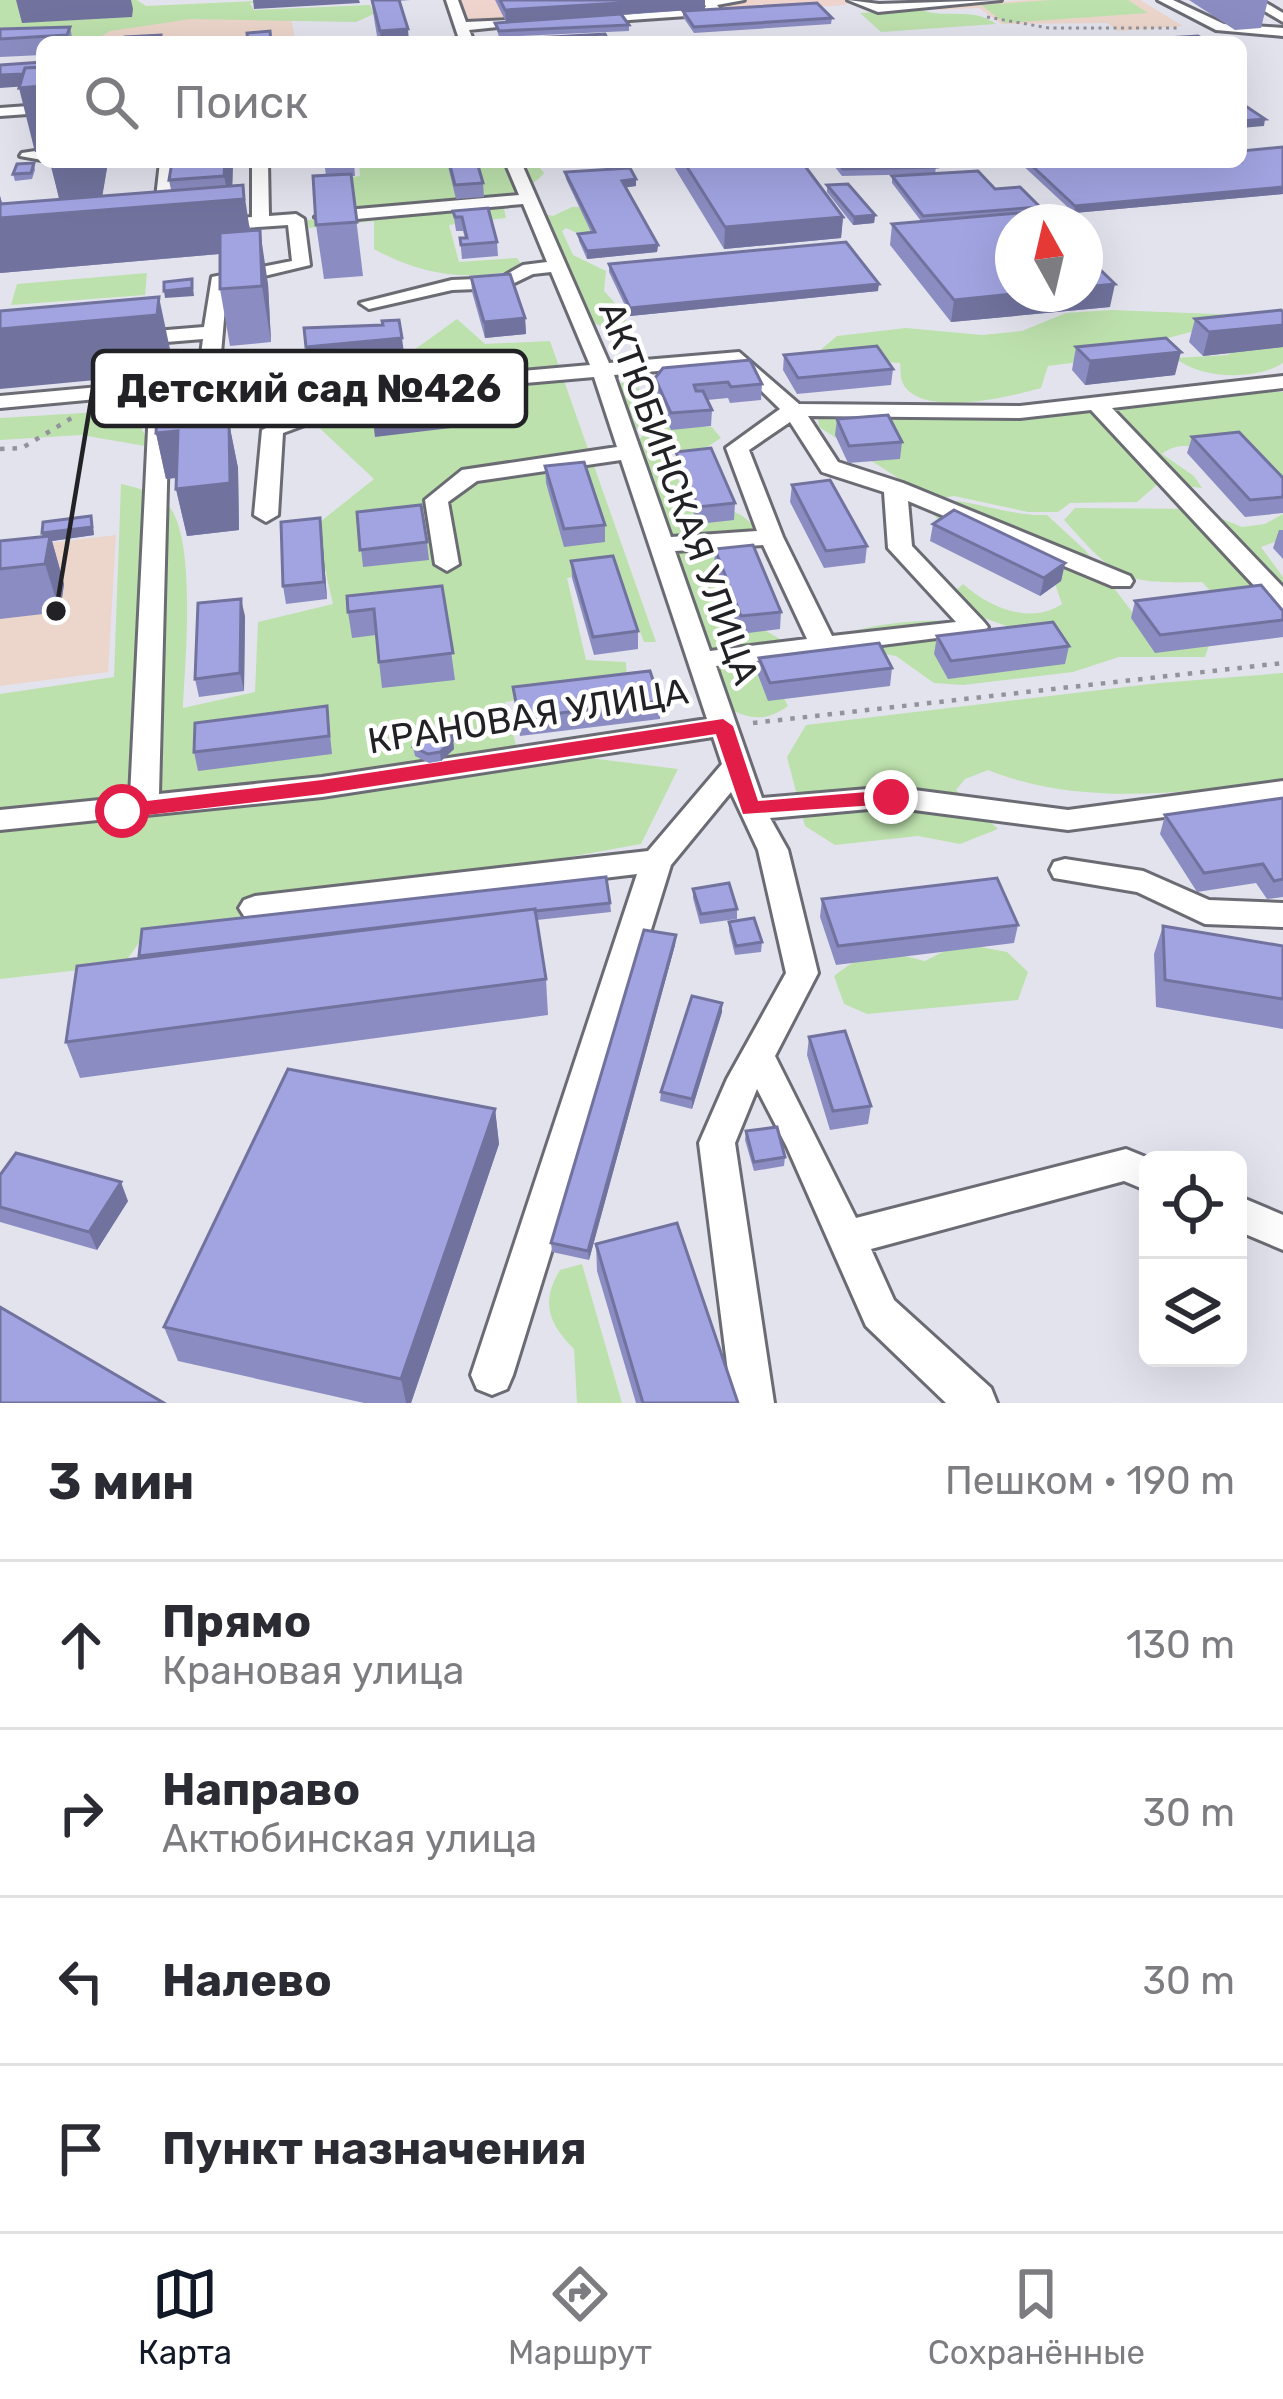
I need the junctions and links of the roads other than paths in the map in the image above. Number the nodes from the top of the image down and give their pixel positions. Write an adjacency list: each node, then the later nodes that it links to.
1 (452, 0): 10 (street)
2 (738, 0): 8 (street)
3 (854, 0): 4 (street)
4 (994, 0)
5 (1164, 0): 11 (street)
6 (1252, 0): 7 (street)
7 (1283, 18)
8 (580, 20)
9 (556, 21): 10 (street)
10 (463, 26): 12 (street)
11 (1283, 32)
12 (466, 36)
13 (0, 112): 14 (street)
14 (36, 115)
15 (169, 168): 22 (street)
16 (260, 168): 21 (street)
17 (516, 168): 18 (street, АКТЮБИНСКАЯ УЛИЦА)
18 (529, 199): 20 (street); 23 (street, АКТЮБИНСКАЯ УЛИЦА)
19 (142, 218): 22 (street)
20 (296, 219): 21 (street); 25 (street)
21 (261, 221): 22 (street)
22 (177, 224)
23 (557, 266): 24 (street); 27 (street, АКТЮБИНСКАЯ УЛИЦА)
24 (369, 303)
25 (213, 332): 26 (street); 30 (street)
26 (118, 340)
27 (602, 370): 28 (street); 34 (street); 35 (street, АКТЮБИНСКАЯ УЛИЦА)
28 (312, 382): 30 (street); 37 (street)
29 (1283, 382): 33 (street)
30 (208, 383): 31 (street)
31 (160, 387): 32 (street); 48 (street)
32 (0, 402)
33 (1096, 404): 34 (street); 42 (street)
34 (793, 410): 36 (street); 38 (street)
35 (630, 452): 39 (street, АКТЮБИНСКАЯ УЛИЦА); 40 (street)
36 (895, 488): 41 (street); 43 (street)
37 (266, 515)
38 (771, 537): 39 (street); 43 (street)
39 (662, 545): 44 (street, АКТЮБИНСКАЯ УЛИЦА)
40 (447, 564)
41 (1121, 581)
42 (1283, 602)
43 (823, 645): 44 (street)
44 (700, 659): 45 (street, АКТЮБИНСКАЯ УЛИЦА)
45 (723, 726): 46 (street, АКТЮБИНСКАЯ УЛИЦА); 48 (street, КРАНОВАЯ УЛИЦА)
46 (736, 765): 49 (street, АКТЮБИНСКАЯ УЛИЦА); 51 (street)
47 (1283, 791): 49 (street)
48 (144, 808): 50 (street, КРАНОВАЯ УЛИЦА)
49 (751, 808): 55 (street, АКТЮБИНСКАЯ УЛИЦА)
50 (0, 820)
51 (657, 861): 53 (street); 60 (street)
52 (1065, 870): 54 (street)
53 (255, 908)
54 (1283, 915)
55 (757, 1056): 59 (street); 61 (street, АКТЮБИНСКАЯ УЛИЦА)
56 (1139, 1170): 59 (street)
57 (1247, 1218): 58 (street)
58 (1283, 1233)
59 (846, 1238): 62 (street)
60 (492, 1375)
61 (752, 1403)
62 (976, 1403)

